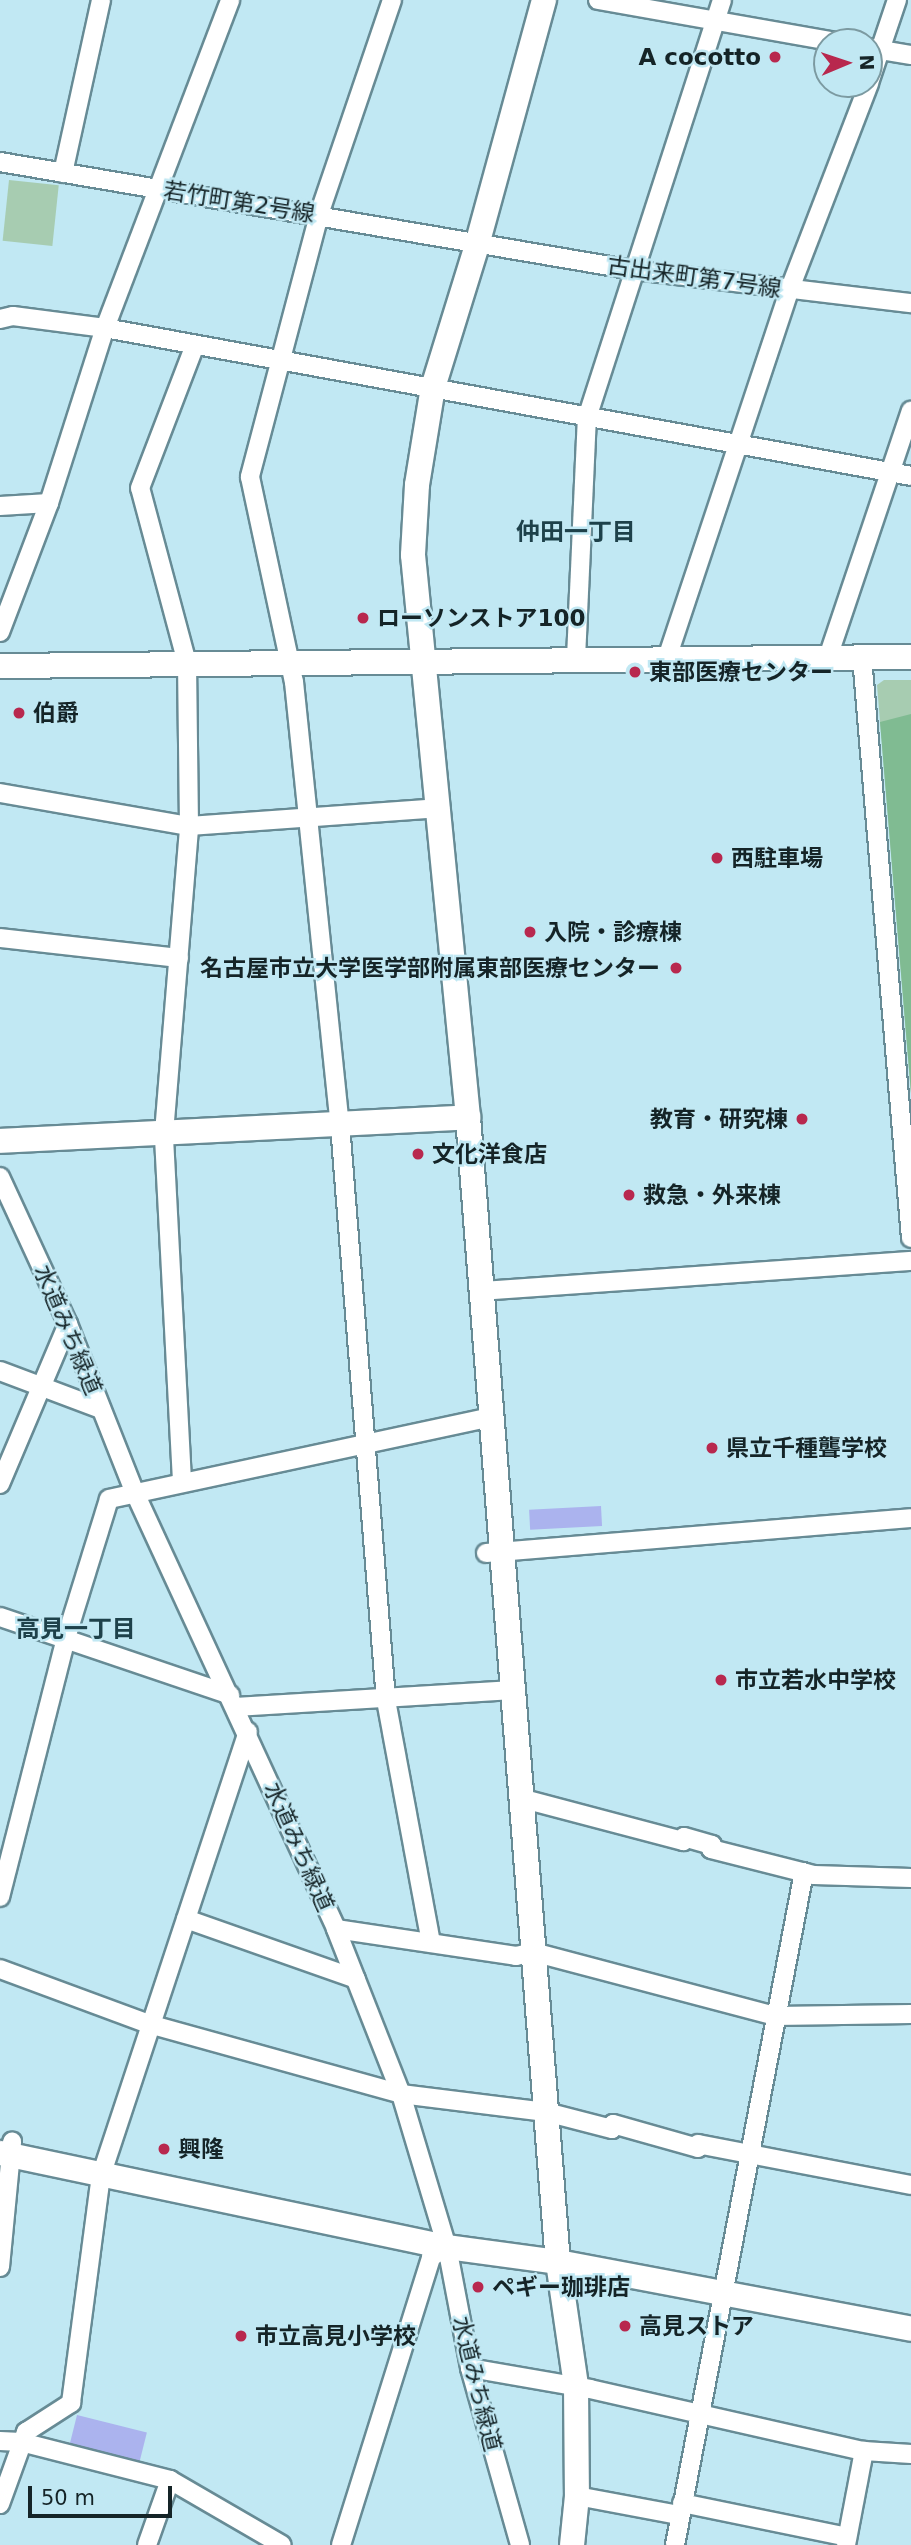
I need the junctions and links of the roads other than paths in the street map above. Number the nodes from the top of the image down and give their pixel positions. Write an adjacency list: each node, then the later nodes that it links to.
1 (101, 0): 15 (street)
2 (230, 0): 16 (street)
3 (392, 0): 17 (street)
4 (544, 0): 18 (street)
5 (598, 0): 8 (street)
6 (722, 0): 8 (street)
7 (897, 0): 9 (street)
8 (715, 21): 10 (street); 19 (street)
9 (883, 31)
10 (813, 38)
11 (883, 50): 12 (street)
12 (911, 55)
13 (864, 98): 20 (street)
14 (0, 162): 15 (street, 若竹町第2号線)
15 (63, 173): 16 (street, 若竹町第2号線)
16 (157, 188): 17 (street, 若竹町第2号線); 23 (street)
17 (319, 215): 18 (street, 若竹町第2号線); 25 (street)
18 (478, 242): 19 (street, 古出来町第7号線); 26 (street)
19 (633, 270): 20 (street, 古出来町第7号線); 28 (street)
20 (789, 291): 21 (street, 古出来町第7号線); 29 (street)
21 (911, 303)
22 (0, 319): 23 (street)
23 (105, 328): 24 (street); 32 (street)
24 (195, 345): 25 (street); 42 (street)
25 (279, 361): 26 (street); 41 (street)
26 (433, 387): 28 (street); 40 (street)
27 (911, 411): 30 (street)
28 (587, 418): 29 (street); 38 (street)
29 (739, 445): 30 (street); 39 (street)
30 (891, 472): 31 (street); 35 (street)
31 (911, 476)
32 (49, 503): 33 (street); 34 (street)
33 (0, 506)
34 (0, 632)
35 (828, 657): 36 (street); 39 (street)
36 (862, 657): 37 (street); 55 (street)
37 (911, 657)
38 (576, 658): 39 (street); 40 (street)
39 (667, 658)
40 (423, 659): 41 (street); 45 (street)
41 (291, 661): 42 (street); 46 (street)
42 (187, 663): 43 (street); 47 (street)
43 (0, 666)
44 (0, 793): 47 (street)
45 (440, 808): 46 (street); 50 (street)
46 (305, 814): 47 (street); 51 (street)
47 (189, 826): 49 (street)
48 (0, 938): 49 (street)
49 (179, 958): 52 (street)
50 (468, 1117): 51 (street); 57 (street)
51 (340, 1125): 52 (street); 63 (street)
52 (164, 1133): 53 (street); 64 (street)
53 (0, 1141)
54 (0, 1177): 58 (street, 水道みち緑道)
55 (911, 1238)
56 (911, 1261): 57 (street)
57 (481, 1291): 62 (street)
58 (68, 1324): 60 (street); 61 (street, 水道みち緑道)
59 (0, 1371): 60 (street)
60 (39, 1388): 61 (street); 65 (street)
61 (101, 1409): 66 (street, 水道みち緑道)
62 (491, 1417): 63 (street); 68 (street)
63 (365, 1445): 64 (street); 72 (street)
64 (182, 1481): 66 (street)
65 (0, 1484)
66 (134, 1490): 70 (street); 73 (street, 水道みち緑道)
67 (911, 1518): 68 (street)
68 (494, 1552): 71 (street)
69 (0, 1617): 70 (street)
70 (66, 1638): 73 (street); 78 (street)
71 (512, 1690): 72 (street); 75 (street)
72 (386, 1700): 73 (street); 81 (street)
73 (233, 1701): 74 (street, 水道みち緑道)
74 (248, 1732): 79 (street); 80 (street, 水道みち緑道)
75 (520, 1798): 76 (street); 82 (street)
76 (804, 1872): 77 (street); 86 (street)
77 (911, 1878)
78 (0, 1897)
79 (186, 1919): 84 (street); 87 (street)
80 (336, 1929): 81 (street); 84 (street, 水道みち緑道)
81 (431, 1943): 82 (street)
82 (533, 1952): 86 (street); 89 (street)
83 (0, 1969): 87 (street)
84 (356, 1979): 88 (street, 水道みち緑道)
85 (911, 2014): 86 (street)
86 (775, 2016): 91 (street)
87 (149, 2024): 88 (street); 92 (street)
88 (401, 2094): 89 (street); 94 (street, 水道みち緑道)
89 (546, 2112): 91 (street); 95 (street)
90 (7, 2151): 92 (street); 96 (street)
91 (750, 2155): 93 (street); 97 (street)
92 (102, 2176): 94 (street); 103 (street)
93 (911, 2185)
94 (447, 2247): 95 (street); 99 (street, 水道みち緑道); 114 (street)
95 (558, 2262): 97 (street); 100 (street)
96 (0, 2267)
97 (720, 2293): 98 (street); 101 (street)
98 (911, 2329)
99 (470, 2368): 100 (street); 115 (street, 水道みち緑道)
100 (576, 2386): 101 (street); 107 (street)
101 (698, 2416): 104 (street); 109 (street)
102 (0, 2441): 103 (street)
103 (21, 2442): 106 (street); 108 (street)
104 (864, 2451): 105 (street); 111 (street)
105 (911, 2454)
106 (170, 2480): 110 (street); 112 (street)
107 (577, 2496): 109 (street); 116 (street)
108 (0, 2504)
109 (681, 2509): 111 (street); 117 (street)
110 (254, 2538): 113 (street)
111 (847, 2541)
112 (148, 2545)
113 (282, 2545)
114 (341, 2545)
115 (520, 2545)
116 (572, 2545)
117 (675, 2545)

